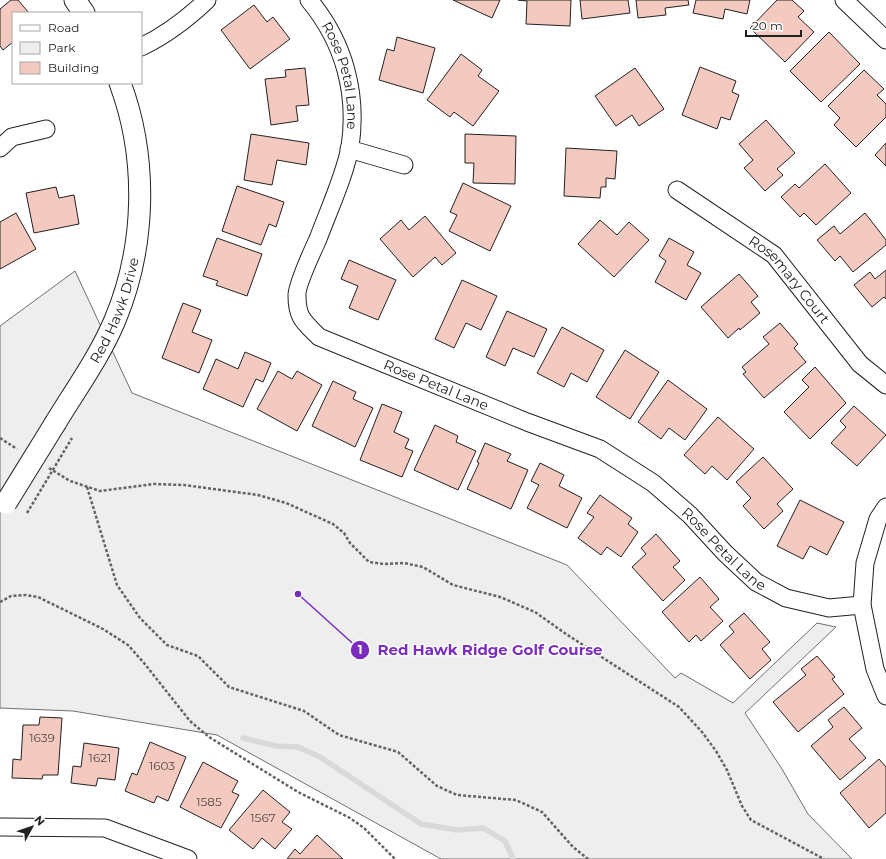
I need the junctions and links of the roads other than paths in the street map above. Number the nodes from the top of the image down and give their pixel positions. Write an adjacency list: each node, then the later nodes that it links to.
1 (75, 0): 5 (street)
2 (207, 0): 7 (street)
3 (308, 0): 11 (street, Rose Petal Lane)
4 (844, 0): 6 (street)
5 (83, 12)
6 (886, 40)
7 (142, 47)
8 (120, 84): 16 (street, Red Hawk Drive, bridge)
9 (46, 129): 10 (street)
10 (0, 148)
11 (349, 149): 12 (street); 17 (street, Rose Petal Lane)
12 (404, 165)
13 (677, 190): 14 (street, Rosemary Court)
14 (886, 385)
15 (886, 507): 17 (street)
16 (3, 508)
17 (862, 605): 18 (street)
18 (886, 696)
19 (0, 827): 20 (street)
20 (188, 859)

